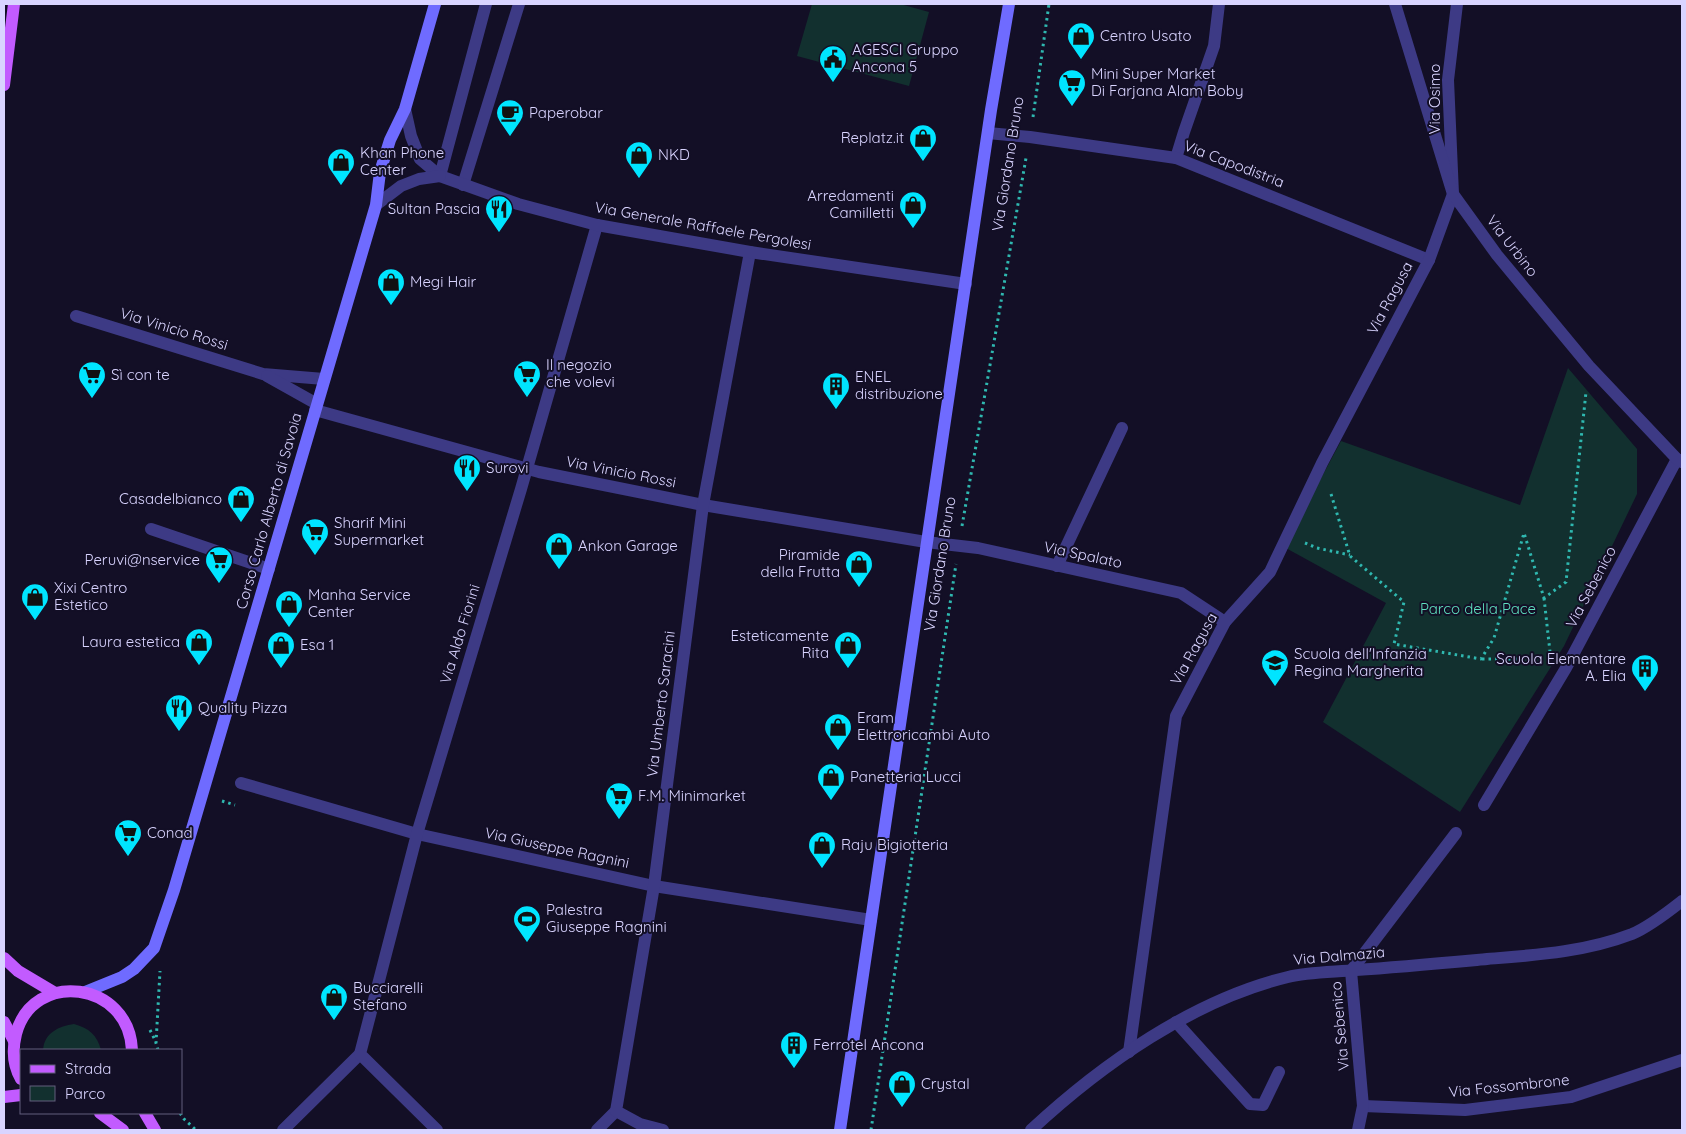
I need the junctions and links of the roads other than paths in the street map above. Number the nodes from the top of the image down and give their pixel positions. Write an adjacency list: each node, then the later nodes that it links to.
1 (14, 4): 9 (main road)
2 (435, 4): 10 (main road, Corso Carlo Alberto di Savoia)
3 (486, 4): 13 (street)
4 (519, 4): 14 (street)
5 (1009, 4): 11 (main road, Via Giordano Bruno)
6 (1220, 4): 12 (street)
7 (1395, 4): 15 (street, Via Urbino)
8 (1457, 4): 15 (street, Via Osimo)
9 (4, 85)
10 (405, 109): 13 (street, Via Generale Raffaele Pergolesi); 16 (main road, Corso Carlo Alberto di Savoia)
11 (988, 133): 12 (street, Via Capodistria); 20 (main road, Via Giordano Bruno)
12 (1176, 158): 19 (street, Via Capodistria)
13 (440, 176): 14 (street, Via Generale Raffaele Pergolesi); 16 (street)
14 (463, 185): 17 (street, Via Generale Raffaele Pergolesi)
15 (1454, 194): 19 (street, Via Ragusa); 26 (street, Via Urbino)
16 (376, 205): 23 (main road, Corso Carlo Alberto di Savoia)
17 (597, 226): 18 (street, Via Generale Raffaele Pergolesi); 27 (street, Via Aldo Fiorini)
18 (750, 252): 20 (street, Via Generale Raffaele Pergolesi); 28 (street, Via Umberto Saracini)
19 (1429, 260): 33 (street, Via Ragusa)
20 (966, 284): 30 (main road, Via Giordano Bruno)
21 (76, 316): 22 (street, Via Vinicio Rossi)
22 (263, 374): 23 (street, Via Vinicio Rossi); 24 (street, Via Vinicio Rossi)
23 (324, 379): 24 (main road, Corso Carlo Alberto di Savoia)
24 (316, 407): 27 (street, Via Vinicio Rossi); 32 (main road, Corso Carlo Alberto di Savoia)
25 (1122, 428): 31 (street)
26 (1679, 461): 35 (street, Via Sebenico)
27 (526, 469): 28 (street, Via Vinicio Rossi); 37 (street, Via Aldo Fiorini)
28 (703, 504): 30 (street, Via Vinicio Rossi); 38 (street, Via Umberto Saracini)
29 (151, 529): 32 (street)
30 (926, 542): 31 (street, Via Spalato); 40 (main road, Via Giordano Bruno)
31 (1057, 566): 33 (street, Via Spalato)
32 (269, 569): 43 (main road, Corso Carlo Alberto di Savoia)
33 (1225, 622): 49 (street, Via Ragusa)
34 (241, 783): 37 (street, Via Giuseppe Ragnini)
35 (1484, 805)
36 (1456, 833): 42 (street, Via Sebenico)
37 (417, 834): 38 (street, Via Giuseppe Ragnini); 50 (street, Via Aldo Fiorini)
38 (654, 886): 40 (street, Via Giuseppe Ragnini); 57 (street, Via Umberto Saracini)
39 (1682, 901): 42 (street, Via Dalmazia)
40 (871, 920): 66 (main road, Via Giordano Bruno)
41 (4, 958): 44 (main road)
42 (1351, 971): 46 (street, Via Dalmazia); 56 (street, Via Sebenico)
43 (85, 992): 44 (main road); 48 (main road)
44 (55, 994): 47 (main road)
45 (4, 1022): 47 (main road)
46 (1176, 1022): 49 (street, Via Dalmazia); 52 (street)
47 (10, 1048): 53 (main road)
48 (132, 1049)
49 (1128, 1052): 67 (street, Via Dalmazia)
50 (360, 1054): 62 (street); 63 (street)
51 (1682, 1060): 56 (street, Via Fossombrone)
52 (1279, 1072)
53 (20, 1077)
54 (20, 1095): 55 (main road)
55 (4, 1097)
56 (1363, 1106): 68 (street, Via Sebenico)
57 (616, 1111): 64 (street); 65 (street)
58 (101, 1114): 60 (main road)
59 (147, 1114): 61 (main road)
60 (122, 1130)
61 (155, 1130)
62 (283, 1130)
63 (437, 1130)
64 (597, 1130)
65 (663, 1130)
66 (840, 1130)
67 (1031, 1130)
68 (1358, 1130)

